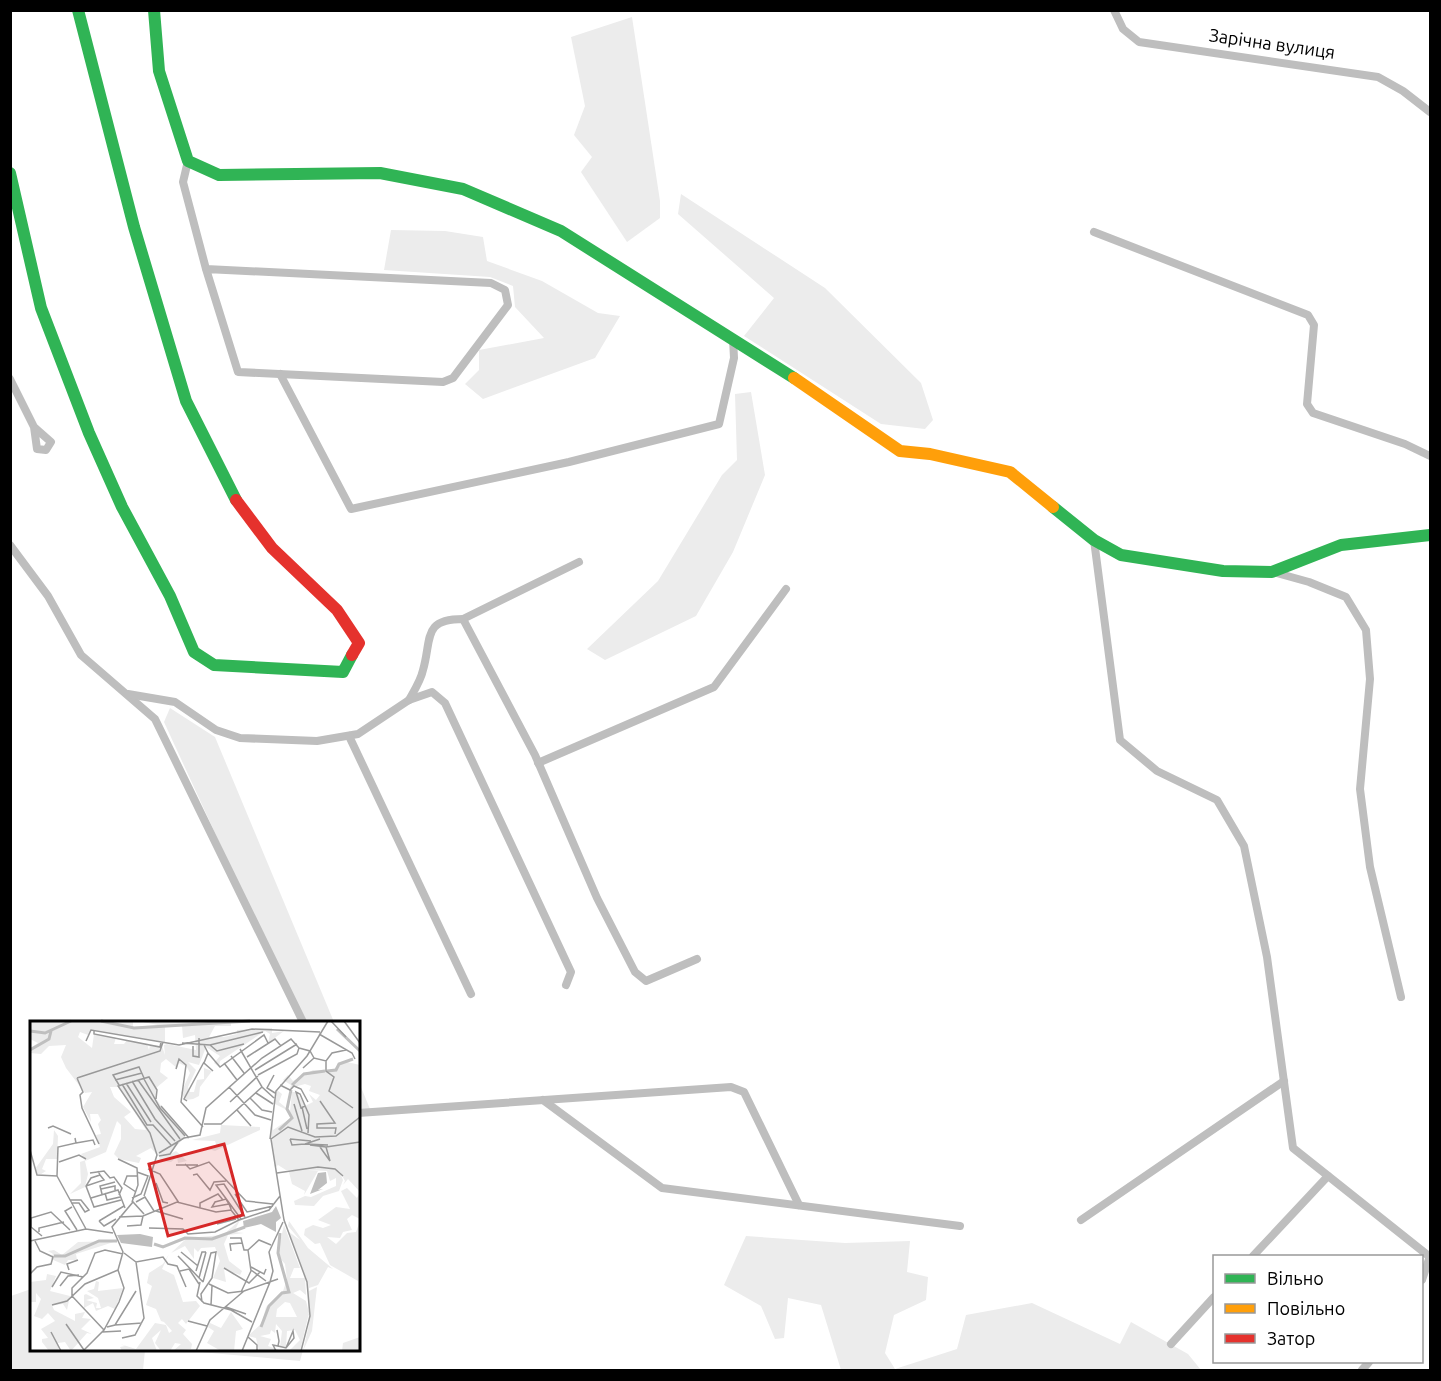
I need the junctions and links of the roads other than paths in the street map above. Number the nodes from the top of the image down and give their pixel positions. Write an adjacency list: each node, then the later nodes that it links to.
1 (78, 10): 6 (street)
2 (154, 10): 5 (street)
3 (1114, 10): 4 (street, Зарічна вулиця)
4 (1431, 112)
5 (188, 161): 8 (street); 9 (street)
6 (10, 173)
7 (1094, 232): 13 (street)
8 (206, 269): 10 (street); 10 (street)
9 (733, 339): 10 (street); 15 (street)
10 (280, 374)
11 (10, 380): 12 (street)
12 (34, 427)
13 (1431, 456)
14 (1431, 535): 18 (street)
15 (1094, 540): 18 (street); 30 (street)
16 (10, 545): 21 (street)
17 (579, 562): 20 (street)
18 (1272, 572): 28 (street)
19 (786, 589): 24 (street)
20 (463, 619): 22 (street); 24 (street)
21 (128, 694): 23 (street); 29 (street)
22 (409, 700): 23 (street); 26 (street)
23 (349, 736): 27 (street)
24 (538, 763): 25 (street)
25 (697, 959)
26 (566, 985)
27 (471, 994)
28 (1401, 997)
29 (302, 1021)
30 (1284, 1081): 33 (street); 35 (street)
31 (543, 1100): 32 (street); 34 (street); 34 (street)
32 (360, 1113)
33 (1328, 1176): 37 (street); 38 (street)
34 (800, 1205): 36 (street)
35 (1081, 1220)
36 (960, 1226)
37 (1254, 1255)
38 (1430, 1257): 39 (street)
39 (1423, 1277)
40 (1213, 1299): 41 (street)
41 (1171, 1344)

